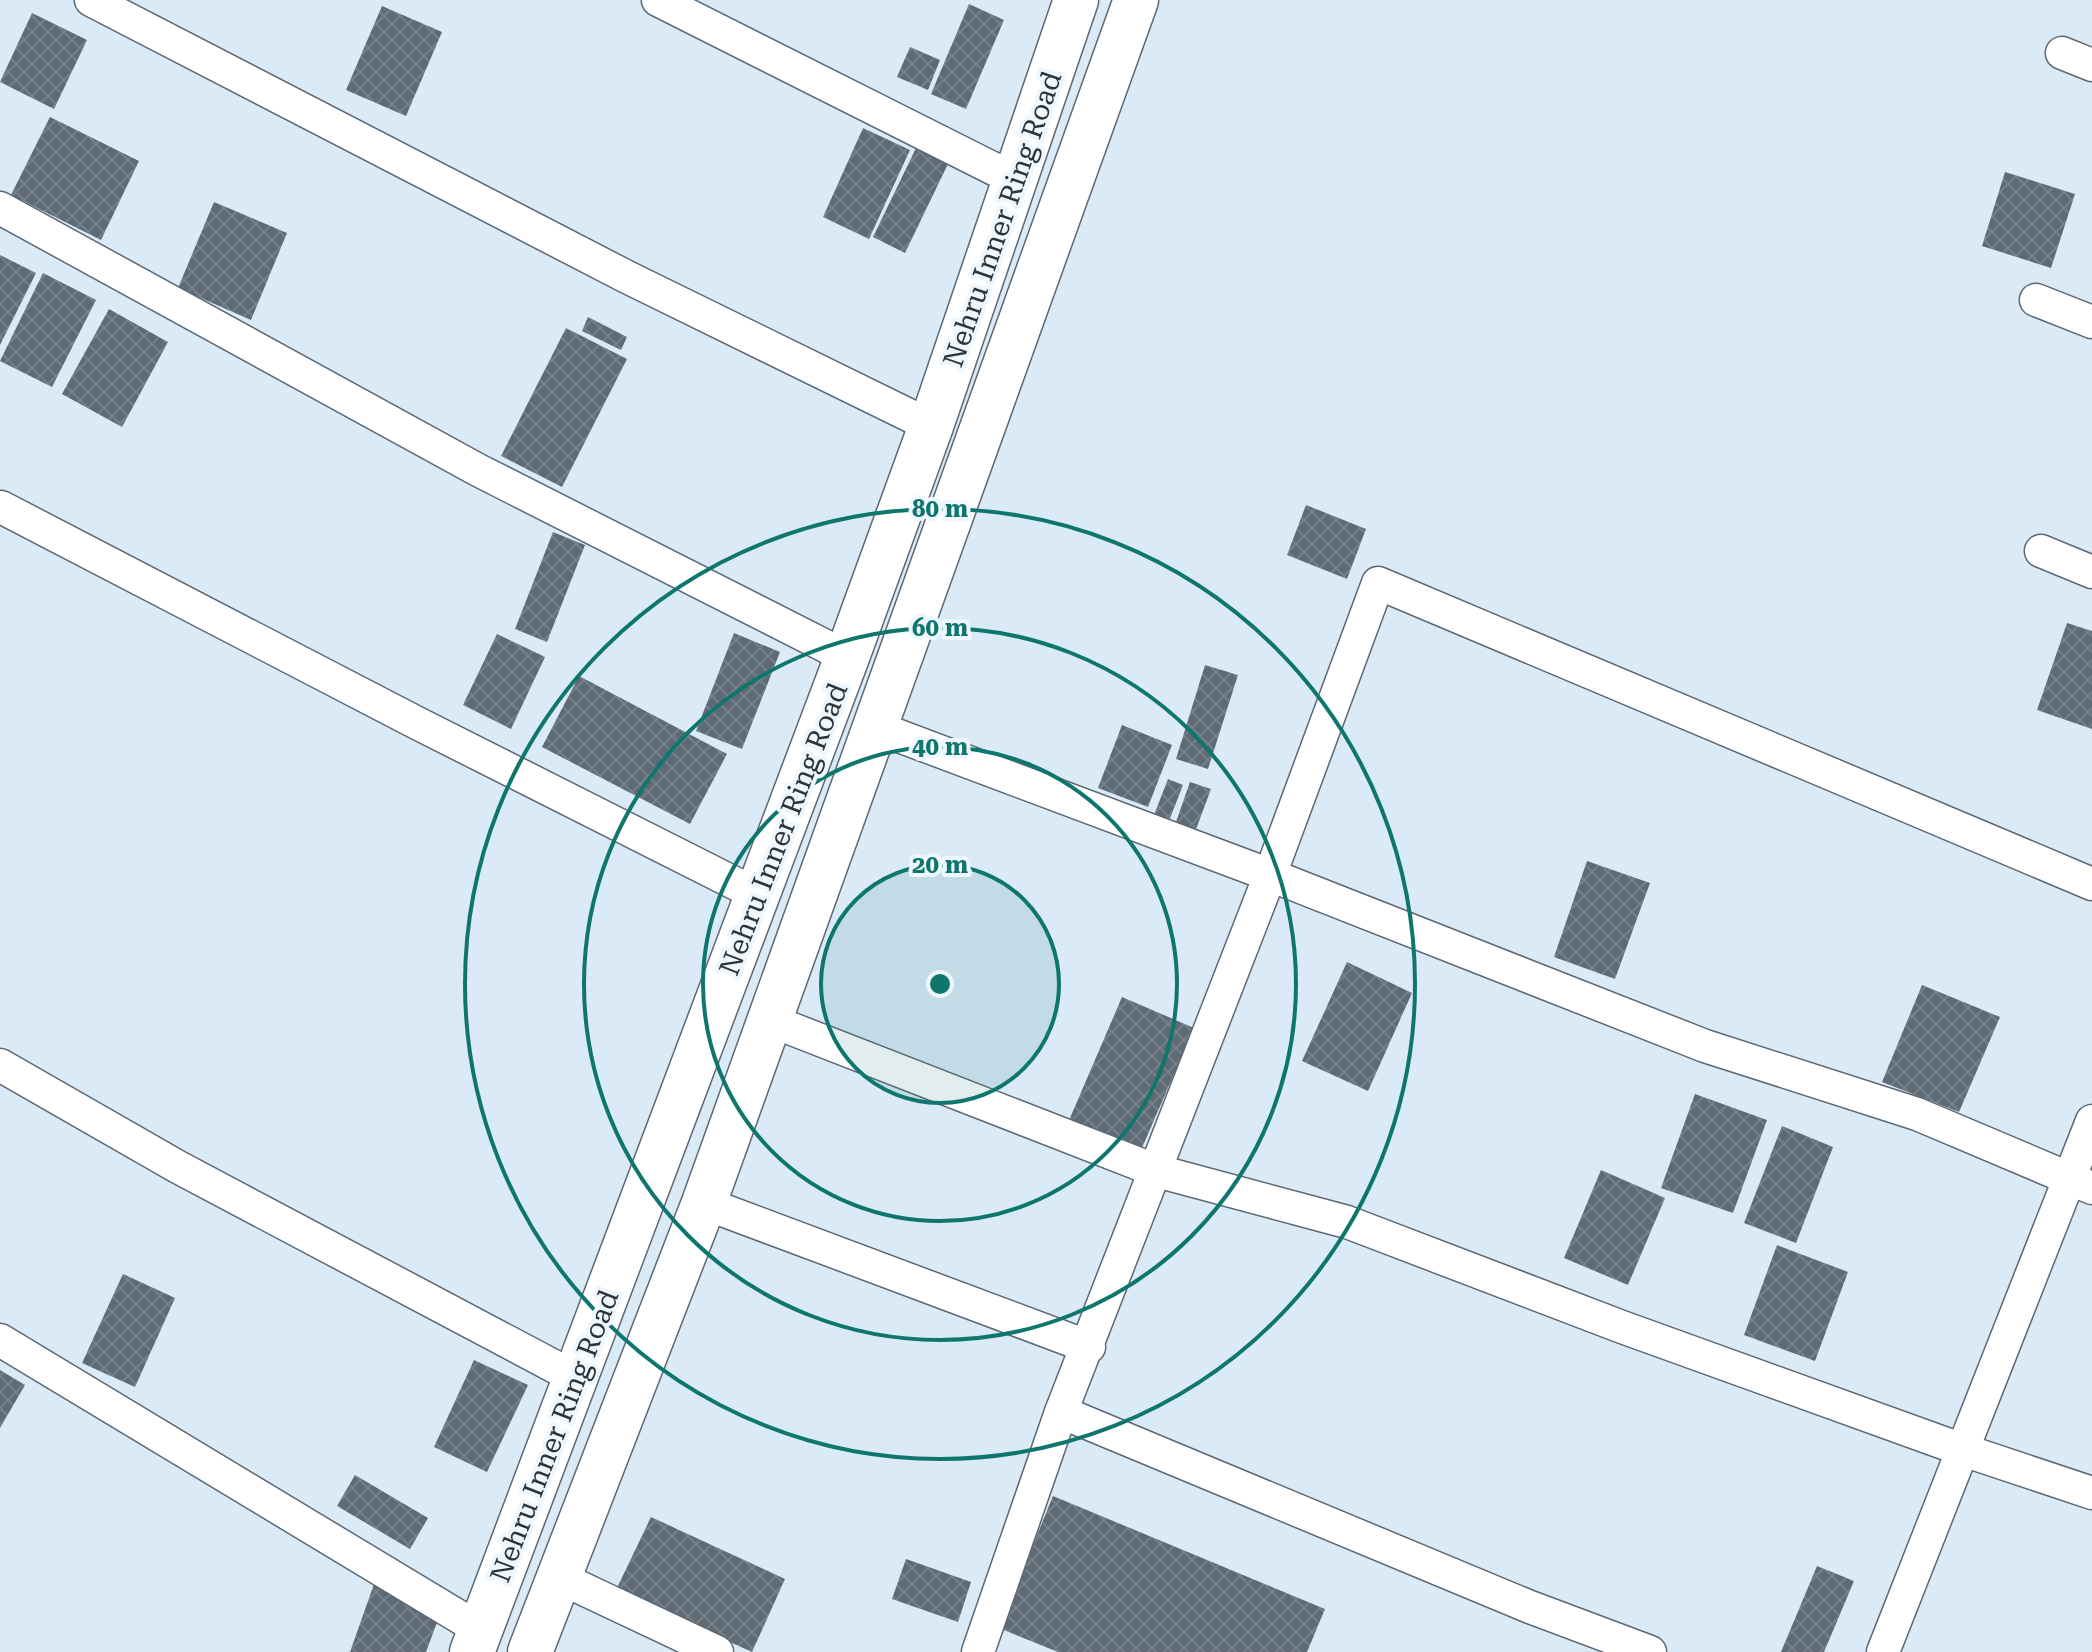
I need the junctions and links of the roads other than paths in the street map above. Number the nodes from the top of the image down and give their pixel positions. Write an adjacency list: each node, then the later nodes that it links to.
1 (91, 0): 11 (street)
2 (658, 0): 7 (street)
3 (1076, 0): 7 (main road, Nehru Inner Ring Road)
4 (1136, 0): 16 (main road)
5 (2062, 53): 6 (street)
6 (2092, 65)
7 (1016, 180): 11 (main road, Nehru Inner Ring Road)
8 (0, 208): 15 (street)
9 (2036, 300): 10 (street)
10 (2092, 322)
11 (931, 426): 15 (main road, Nehru Inner Ring Road)
12 (1, 507): 19 (street)
13 (2041, 551): 14 (street)
14 (2092, 572)
15 (847, 657): 19 (main road, Nehru Inner Ring Road)
16 (875, 727): 17 (street); 20 (main road)
17 (1270, 875): 18 (street); 23 (street); 24 (street)
18 (2092, 884)
19 (758, 895): 28 (main road, Nehru Inner Ring Road)
20 (769, 1020): 23 (street); 25 (main road)
21 (0, 1065): 28 (street)
22 (2092, 1121): 24 (street)
23 (1157, 1171): 27 (street); 30 (street)
24 (2080, 1184): 30 (street)
25 (704, 1203): 27 (street); 32 (main road)
26 (0, 1340): 33 (street)
27 (1089, 1347): 29 (street)
28 (576, 1378): 33 (main road, Nehru Inner Ring Road)
29 (1061, 1412): 36 (street); 37 (street)
30 (1963, 1450): 31 (street); 38 (street)
31 (2092, 1493)
32 (558, 1577): 34 (main road); 35 (street)
33 (477, 1641)
34 (530, 1652)
35 (717, 1652)
36 (978, 1652)
37 (1650, 1652)
38 (1883, 1652)

